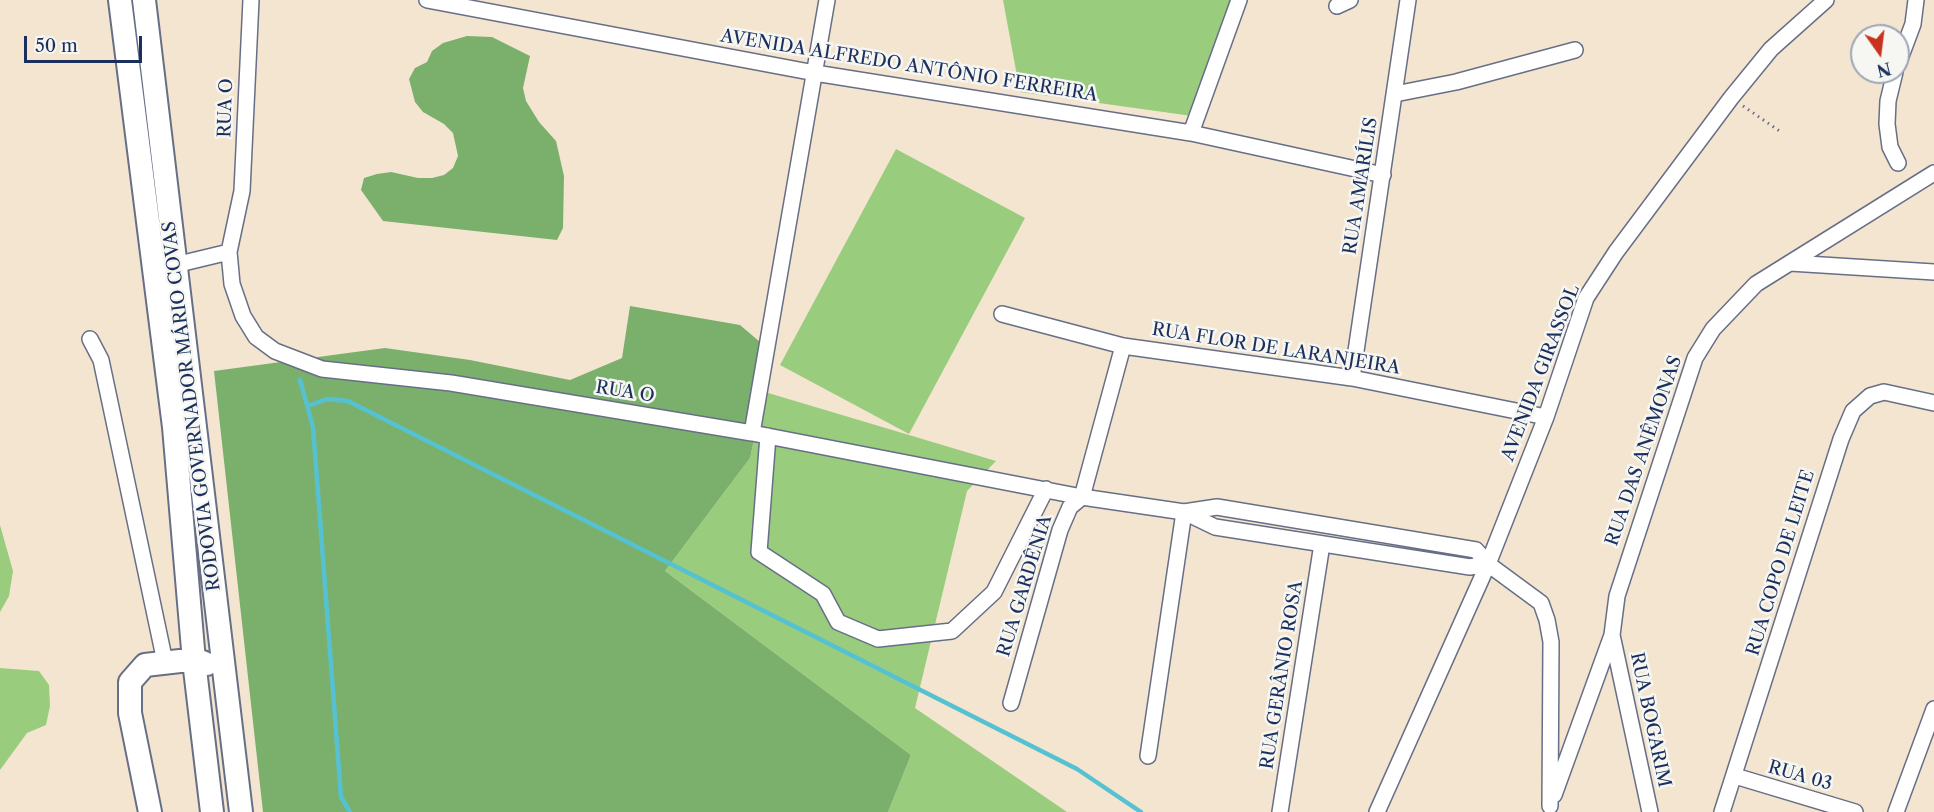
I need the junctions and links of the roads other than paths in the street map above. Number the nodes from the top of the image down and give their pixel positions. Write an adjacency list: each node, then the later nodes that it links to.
1 (120, 0): 37 (highway, RODOVIA GOVERNADOR MÁRIO COVAS)
2 (144, 0): 21 (highway, RODOVIA GOVERNADOR MÁRIO COVAS)
3 (251, 0): 19 (street, RUA O)
4 (427, 0): 12 (street, AVENIDA ALFREDO ANTÔNIO FERREIRA)
5 (827, 0): 12 (street)
6 (1239, 0): 15 (street)
7 (1408, 0): 14 (street, RUA AMARÍLIS)
8 (1826, 0): 28 (street, AVENIDA GIRASSOL)
9 (1916, 0): 10 (street)
10 (1910, 32)
11 (1575, 51): 14 (street)
12 (816, 73): 15 (street, AVENIDA ALFREDO ANTÔNIO FERREIRA); 29 (street)
13 (1892, 84): 16 (street)
14 (1395, 94): 18 (street, RUA AMARÍLIS)
15 (1191, 133): 18 (street, AVENIDA ALFREDO ANTÔNIO FERREIRA)
16 (1898, 163)
17 (1934, 172): 20 (street, RUA DAS ANÊMONAS)
18 (1383, 175): 26 (street, RUA AMARÍLIS)
19 (229, 252): 21 (street); 29 (street, RUA O)
20 (1790, 263): 22 (street); 36 (street, RUA DAS ANÊMONAS)
21 (175, 265): 47 (highway, RODOVIA GOVERNADOR MÁRIO COVAS)
22 (1934, 272)
23 (1002, 314): 25 (street, RUA FLOR DE LARANJEIRA)
24 (90, 339): 38 (street)
25 (1124, 346): 26 (street, RUA FLOR DE LARANJEIRA); 32 (street, RUA GARDÊNIA)
26 (1352, 378): 28 (street, RUA FLOR DE LARANJEIRA)
27 (1934, 404): 42 (street, RUA COPO DE LEITE)
28 (1546, 417): 35 (street, AVENIDA GIRASSOL)
29 (752, 433): 30 (street, RUA O)
30 (768, 436): 31 (street, RUA O); 31 (street)
31 (1046, 489): 32 (street, RUA O)
32 (1082, 497): 33 (street, RUA O); 39 (street, RUA GARDÊNIA)
33 (1184, 512): 34 (street); 35 (street); 41 (street)
34 (1322, 544): 35 (street); 48 (street, RUA GERÂNIO ROSA)
35 (1488, 564): 43 (street); 49 (street, AVENIDA GIRASSOL)
36 (1612, 635): 43 (street, RUA DAS ANÊMONAS); 50 (street, RUA BOGARIM)
37 (194, 661): 38 (highway); 45 (highway, RODOVIA GOVERNADOR MÁRIO COVAS); 46 (highway)
38 (165, 662): 44 (highway)
39 (1011, 703)
40 (1934, 709): 53 (street)
41 (1148, 756)
42 (1735, 777): 51 (street, RUA COPO DE LEITE); 52 (street, RUA 03)
43 (1548, 809)
44 (150, 812)
45 (212, 812)
46 (229, 812)
47 (241, 812)
48 (1280, 812)
49 (1377, 812)
50 (1650, 812)
51 (1722, 812)
52 (1855, 812)
53 (1896, 812)

